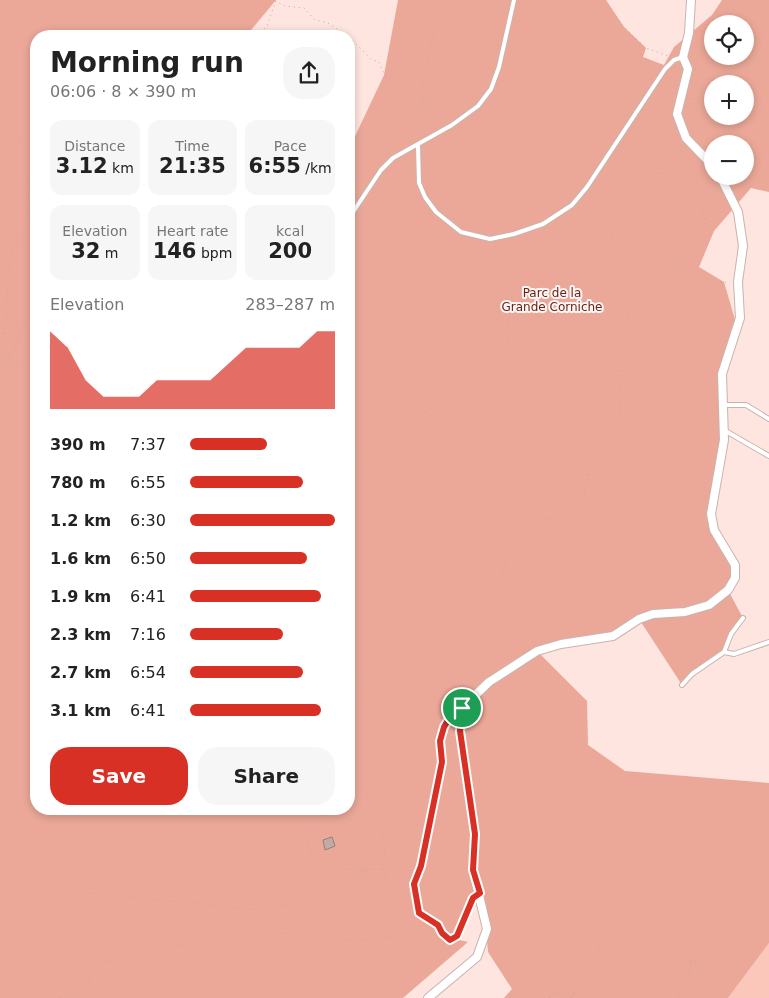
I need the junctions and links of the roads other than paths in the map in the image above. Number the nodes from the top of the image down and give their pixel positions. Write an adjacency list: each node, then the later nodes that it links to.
1 (514, 0): 4 (lane)
2 (691, 0): 3 (street)
3 (683, 57): 4 (lane); 5 (street)
4 (418, 146): 7 (lane)
5 (704, 157)
6 (724, 185): 8 (street)
7 (355, 209)
8 (722, 405): 9 (lane); 10 (street)
9 (769, 419)
10 (724, 430): 11 (lane); 16 (street)
11 (769, 456)
12 (744, 618): 14 (lane)
13 (769, 642): 14 (lane)
14 (724, 652): 15 (lane)
15 (682, 685)
16 (428, 998)

